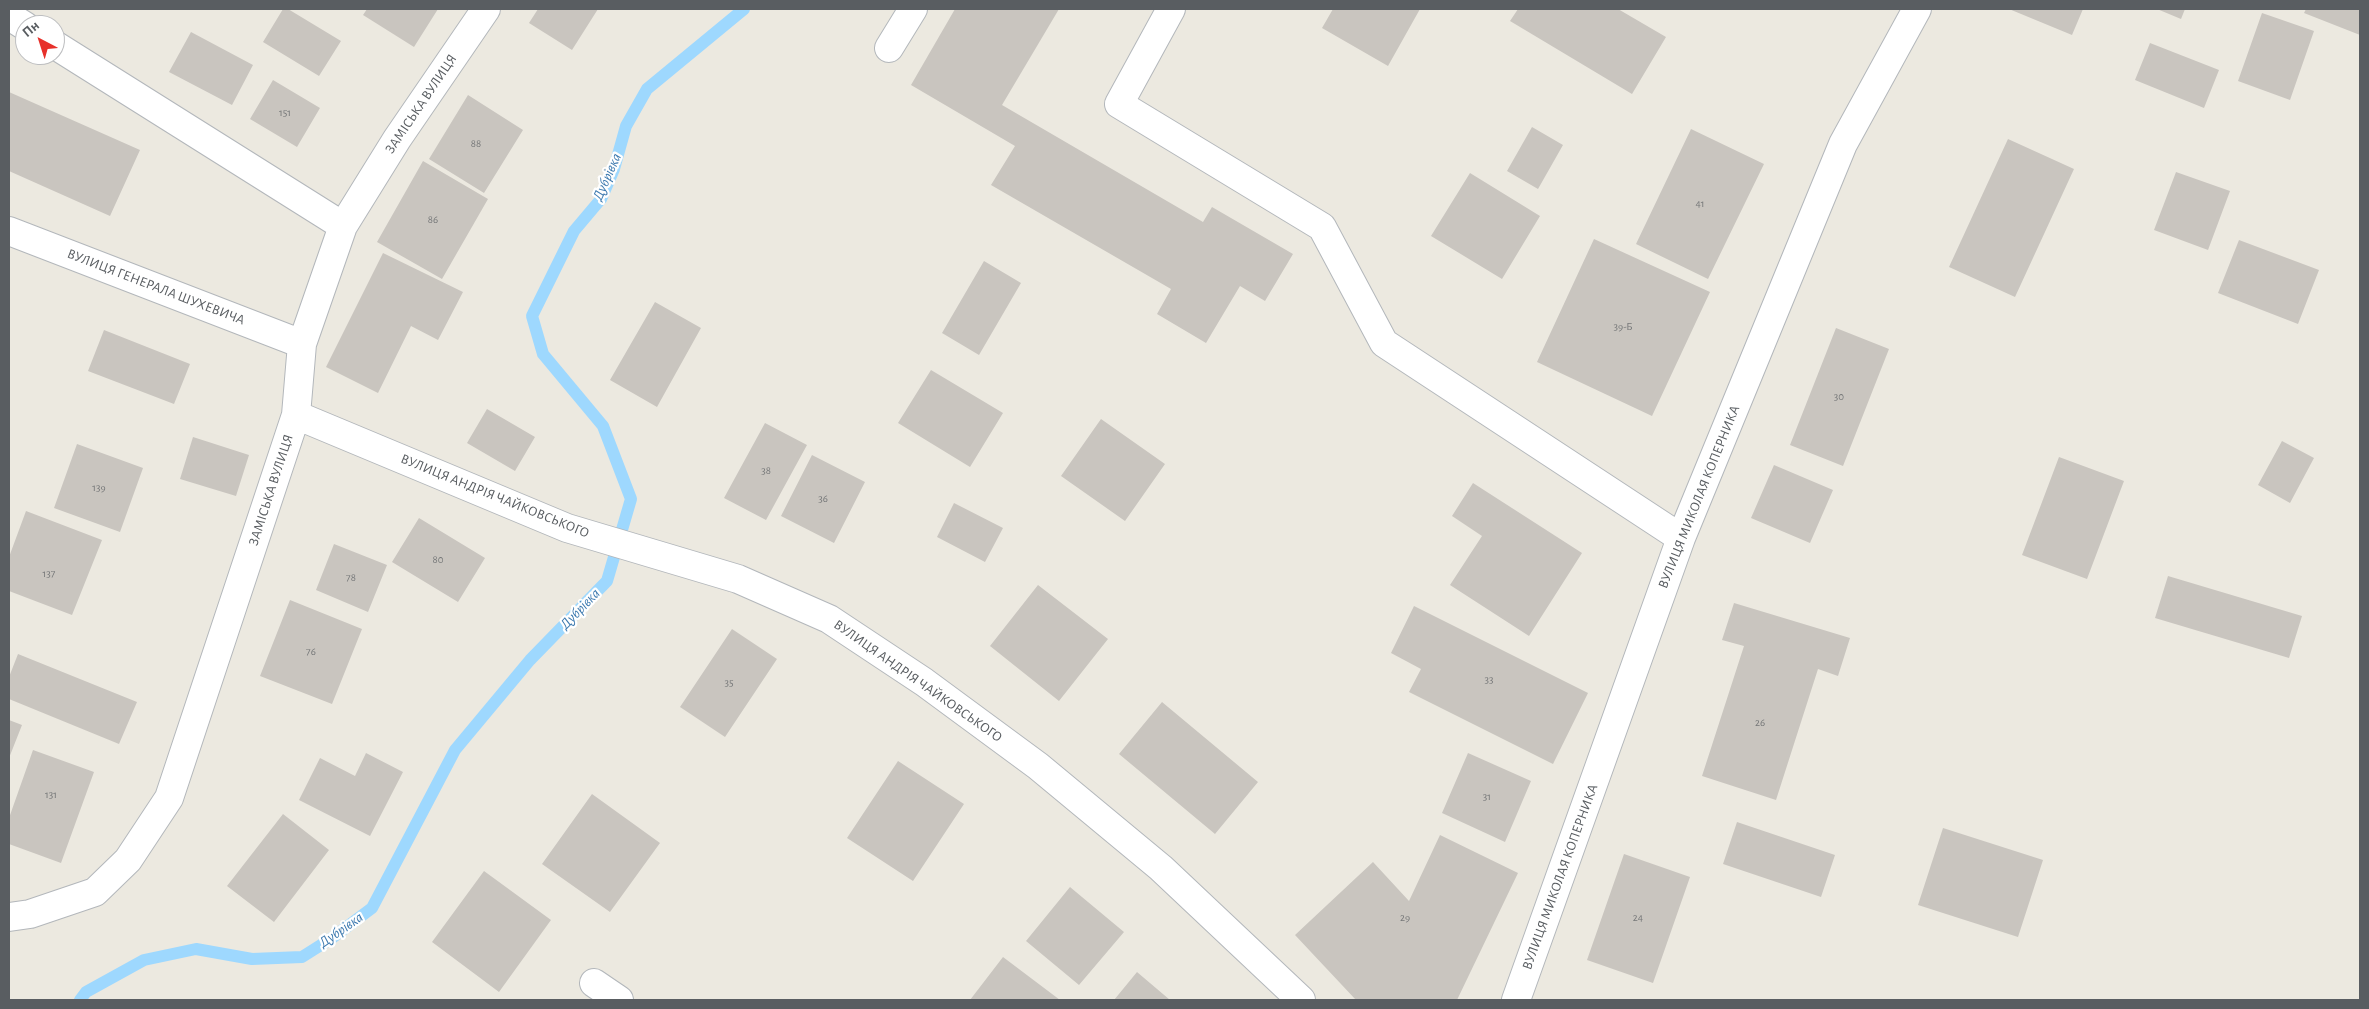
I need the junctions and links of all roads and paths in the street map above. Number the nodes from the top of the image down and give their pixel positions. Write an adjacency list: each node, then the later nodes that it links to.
1 (486, 9): 7 (street, ЗАМІСЬКА ВУЛИЦЯ)
2 (913, 9): 5 (street)
3 (1171, 9): 11 (street)
4 (1917, 9): 11 (street, ВУЛИЦЯ МИКОЛАЯ КОПЕРНИКА)
5 (888, 48)
6 (65, 51): 7 (street)
7 (343, 226): 9 (street, ЗАМІСЬКА ВУЛИЦЯ)
8 (9, 230): 9 (street, ВУЛИЦЯ ГЕНЕРАЛА ШУХЕВИЧА)
9 (302, 344): 10 (street, ЗАМІСЬКА ВУЛИЦЯ)
10 (296, 415): 12 (street, ЗАМІСЬКА ВУЛИЦЯ); 15 (street, ВУЛИЦЯ АНДРІЯ ЧАЙКОВСЬКОГО)
11 (1680, 538): 16 (street, ВУЛИЦЯ МИКОЛАЯ КОПЕРНИКА)
12 (9, 917)
13 (594, 983): 14 (street)
14 (619, 1000)
15 (1301, 1000)
16 (1516, 1000)

